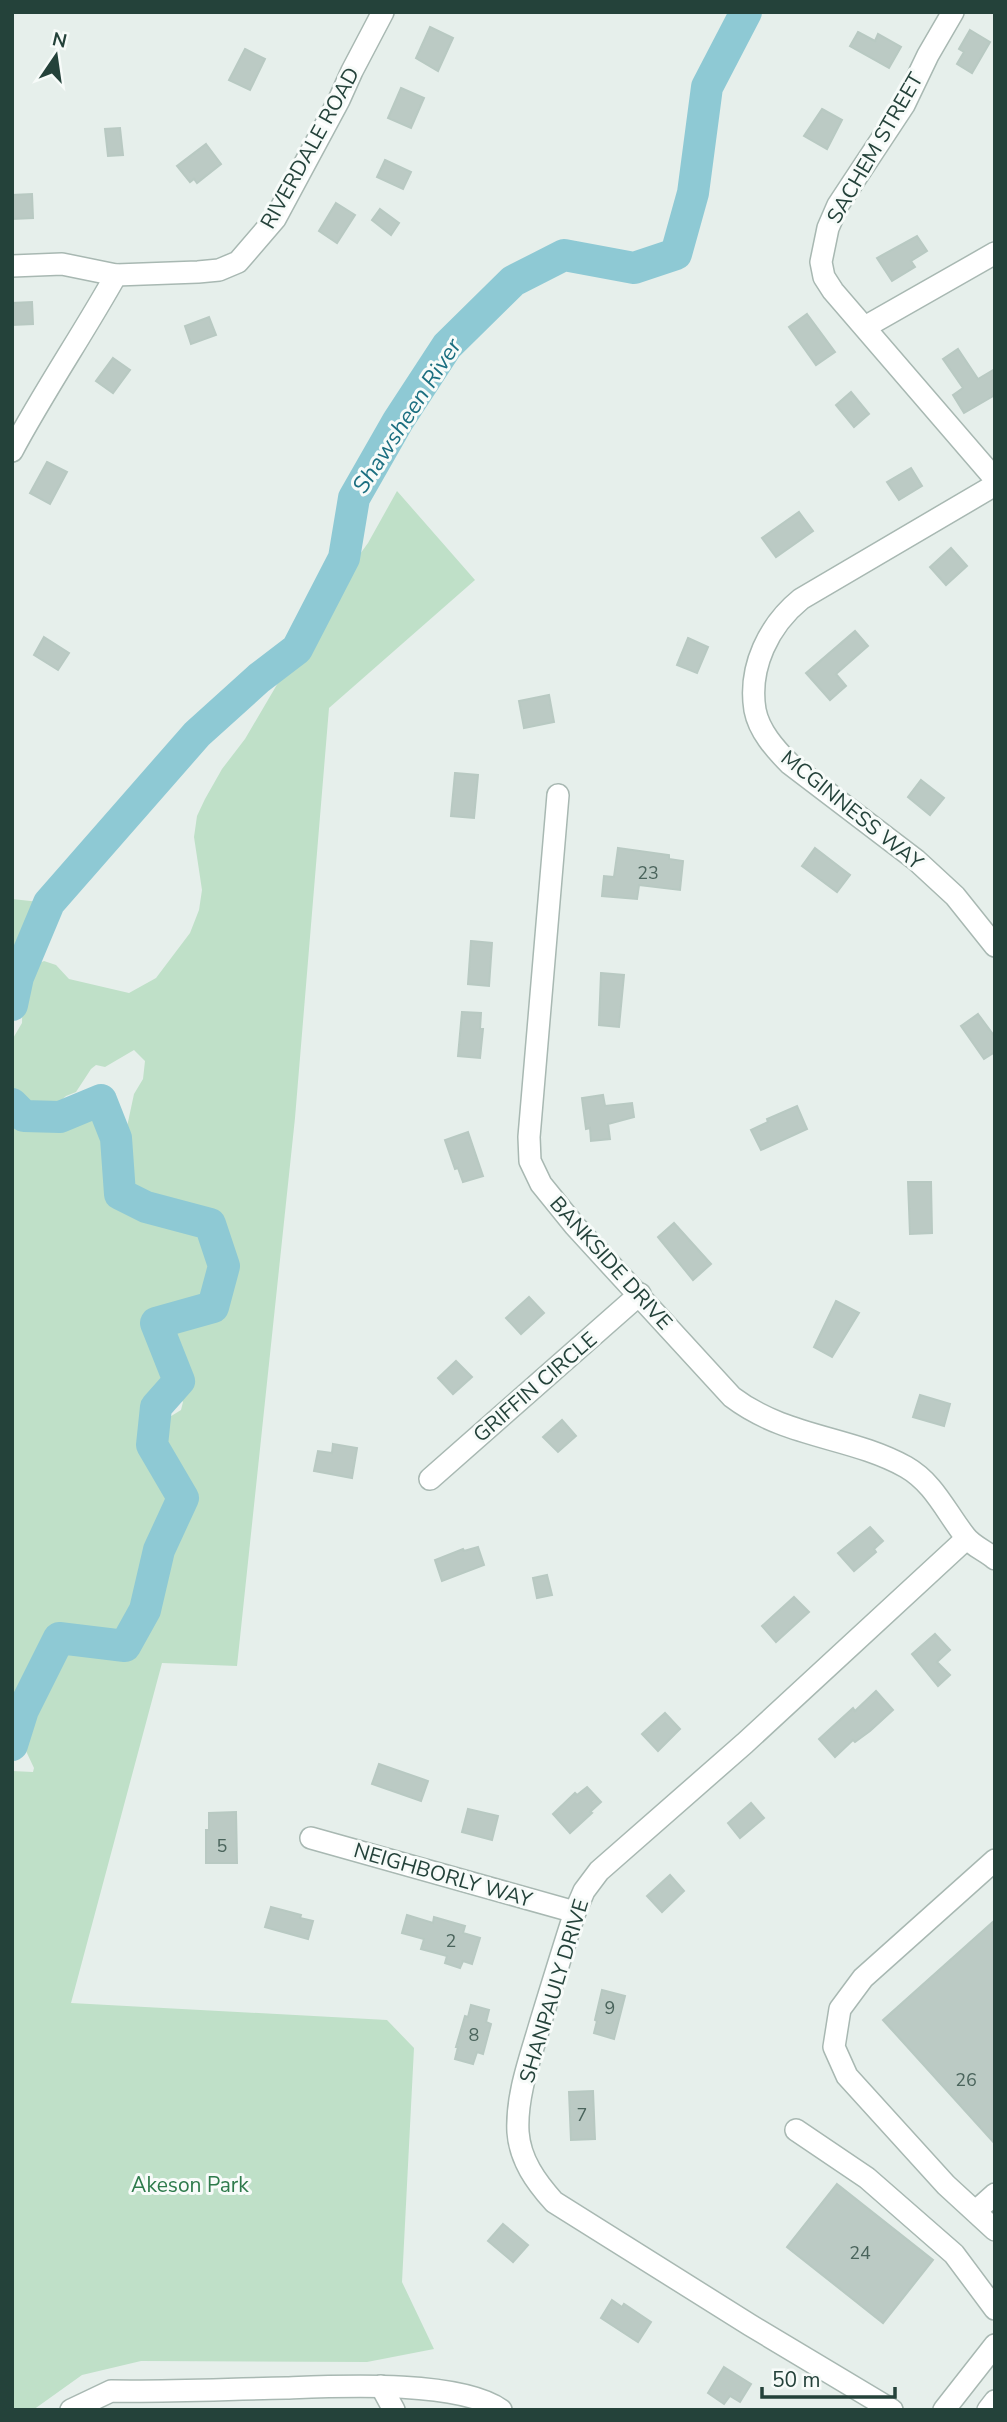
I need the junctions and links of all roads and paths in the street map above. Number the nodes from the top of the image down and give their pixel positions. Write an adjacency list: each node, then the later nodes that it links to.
1 (383, 12): 5 (street, RIVERDALE ROAD)
2 (953, 12): 6 (street, SACHEM STREET)
3 (995, 253): 6 (street)
4 (12, 266): 5 (street, RIVERDALE ROAD)
5 (116, 275): 7 (street)
6 (865, 327): 8 (street, SACHEM STREET)
7 (12, 451)
8 (995, 479)
9 (995, 485): 11 (street, MCGINNESS WAY)
10 (558, 795): 12 (street, BANKSIDE DRIVE)
11 (995, 946)
12 (640, 1294): 13 (street, GRIFFIN CIRCLE); 14 (street, BANKSIDE DRIVE)
13 (430, 1479)
14 (966, 1539): 15 (street, BANKSIDE DRIVE); 18 (street, SHANPAULY DRIVE)
15 (995, 1559)
16 (311, 1838): 18 (street, NEIGHBORLY WAY)
17 (995, 1860): 21 (street)
18 (575, 1912): 32 (street, SHANPAULY DRIVE)
19 (796, 2130): 23 (street)
20 (995, 2194): 21 (street)
21 (976, 2211): 22 (street)
22 (995, 2230)
23 (995, 2309)
24 (995, 2346): 25 (street)
25 (988, 2367): 33 (street)
26 (381, 2386): 27 (street); 29 (street); 30 (street)
27 (454, 2401): 31 (street)
28 (995, 2401): 34 (street)
29 (71, 2410)
30 (394, 2410)
31 (501, 2410)
32 (892, 2410)
33 (944, 2410)
34 (988, 2410)

